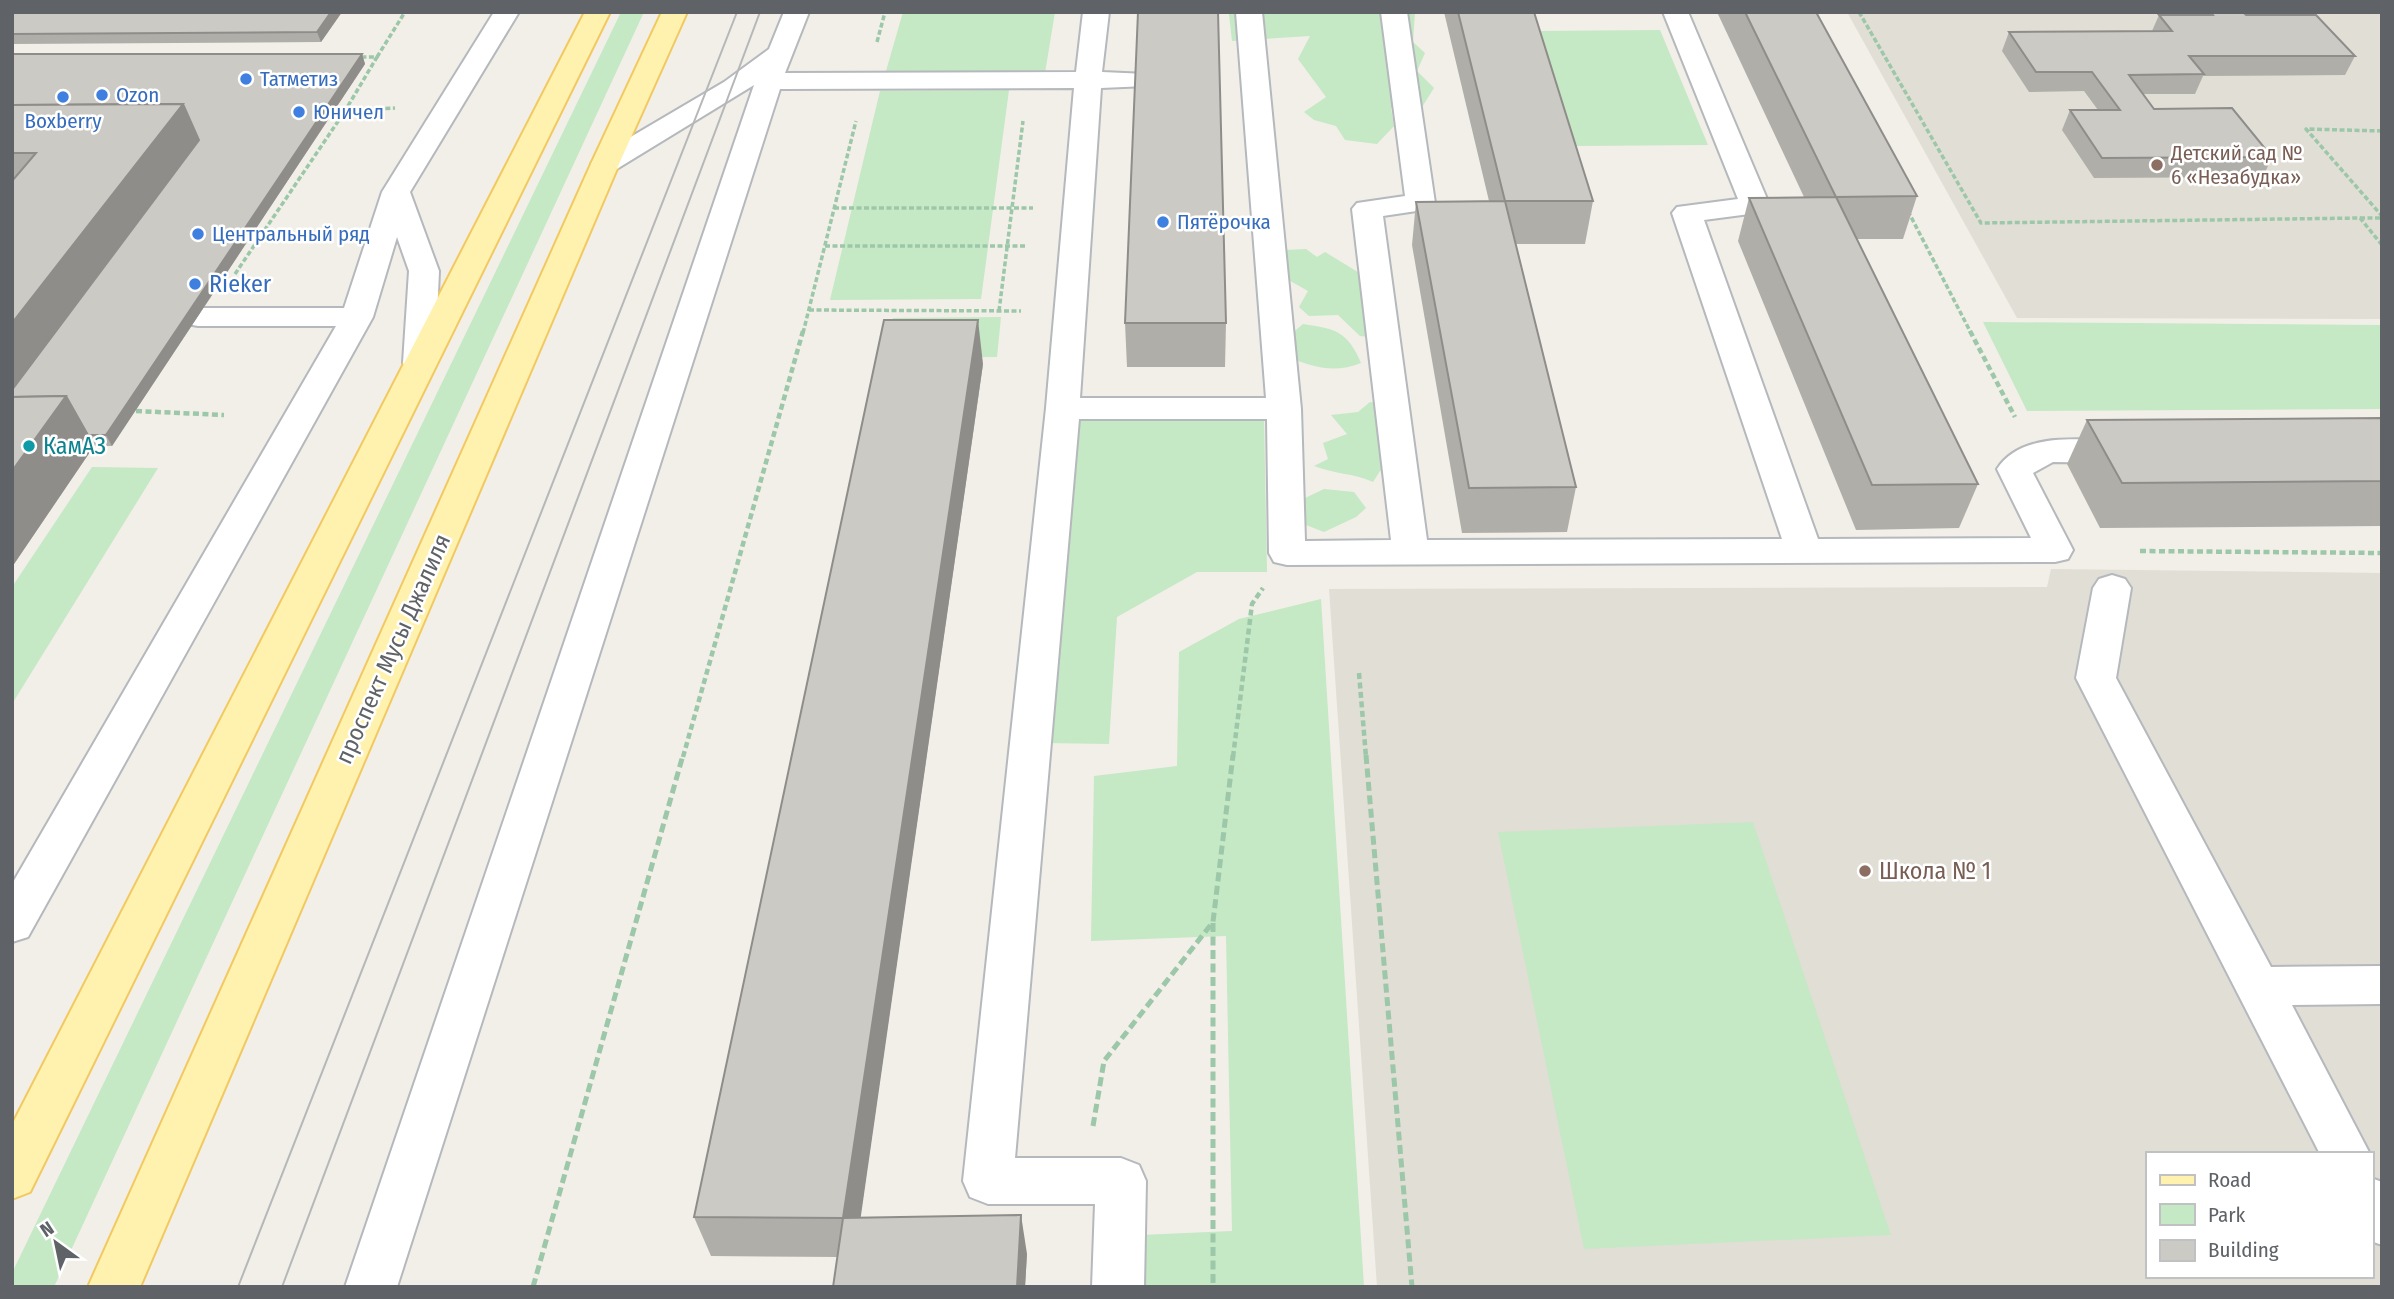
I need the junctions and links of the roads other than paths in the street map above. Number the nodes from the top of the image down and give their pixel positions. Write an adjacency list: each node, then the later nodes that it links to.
1 (507, 12): 13 (street)
2 (598, 12): 16 (main road)
3 (675, 12): 12 (main road, проспект Мусы Джалиля)
4 (797, 12): 9 (street)
5 (1096, 12): 10 (street)
6 (1249, 12): 18 (street)
7 (1394, 12): 21 (street)
8 (1675, 12): 20 (street)
9 (775, 67): 10 (street); 12 (street); 31 (street)
10 (1088, 80): 11 (street); 17 (street)
11 (1138, 80)
12 (605, 164): 30 (main road, проспект Мусы Джалиля)
13 (396, 192): 15 (street); 16 (street)
14 (198, 317): 15 (street)
15 (357, 317): 23 (street)
16 (419, 363): 27 (main road)
17 (1063, 408): 18 (street); 32 (street)
18 (1284, 409): 21 (street)
19 (2162, 452): 20 (street)
20 (1804, 550): 21 (street)
21 (1410, 553)
22 (2112, 588): 25 (street)
23 (12, 924)
24 (2382, 985): 25 (street)
25 (2258, 986): 26 (street)
26 (2345, 1152)
27 (12, 1176)
28 (2373, 1205): 29 (street)
29 (2382, 1221)
30 (114, 1287)
31 (371, 1287)
32 (1118, 1287)

